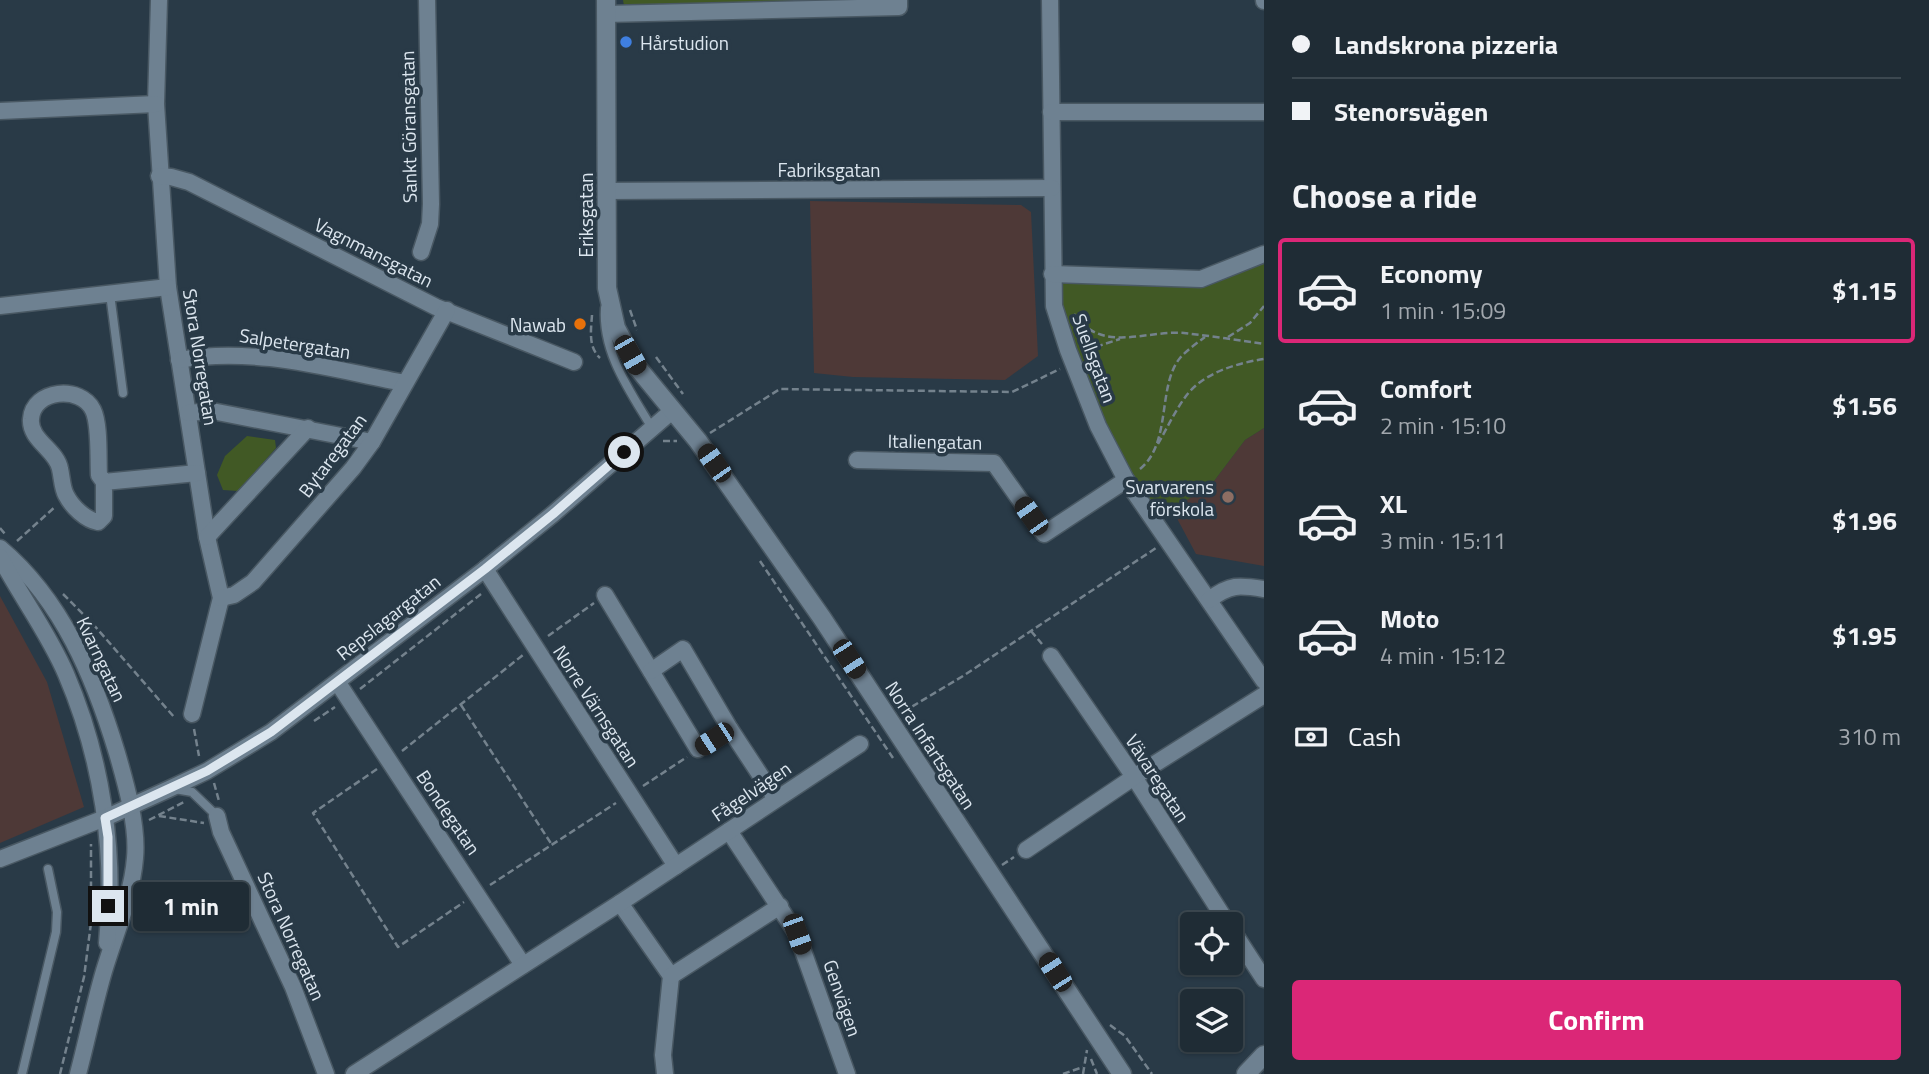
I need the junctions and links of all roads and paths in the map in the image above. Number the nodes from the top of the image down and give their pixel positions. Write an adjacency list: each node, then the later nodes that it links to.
1 (159, 0): 6 (street, Stora Norregatan)
2 (427, 0): 13 (street, Sankt Göransgatan)
3 (899, 0): 5 (street)
4 (1050, 0): 8 (street, Suellsgatan)
5 (606, 7): 12 (street, Eriksgatan)
6 (156, 104): 7 (street); 10 (street, Stora Norregatan)
7 (0, 111)
8 (1051, 112): 9 (street); 11 (street, Suellsgatan)
9 (1264, 112)
10 (159, 176): 16 (street, Stora Norregatan); 21 (street, Vagnmansgatan)
11 (1052, 188): 12 (street, Fabriksgatan); 15 (street, Suellsgatan)
12 (607, 191): 17 (street, Eriksgatan)
13 (421, 252)
14 (1264, 254): 15 (street)
15 (1052, 274): 27 (street, Suellsgatan)
16 (169, 287): 18 (street); 29 (street, Stora Norregatan)
17 (607, 288): 33 (street, Eriksgatan); 36 (lane)
18 (110, 294): 19 (street); 32 (lane)
19 (0, 306)
20 (1264, 306): 25 (path)
21 (447, 310): 30 (street, Vagnmansgatan); 31 (street, Bytaregatan)
22 (1073, 313): 24 (path)
23 (1205, 337): 24 (path); 25 (path); 39 (path)
24 (1123, 338): 27 (path)
25 (1225, 339): 26 (path)
26 (1264, 344)
27 (1072, 359): 37 (path); 42 (street, Suellsgatan)
28 (1264, 359): 39 (path)
29 (179, 360): 31 (street, Salpetergatan); 34 (street, Stora Norregatan)
30 (573, 362)
31 (404, 383): 38 (street, Bytaregatan)
32 (123, 393)
33 (672, 411): 36 (street, Repslagargatan); 65 (street, Norra Infartsgatan)
34 (188, 413): 35 (street); 41 (street, Stora Norregatan)
35 (308, 428): 38 (street); 46 (street)
36 (652, 428): 51 (street, Repslagargatan)
37 (710, 433)
38 (372, 442): 55 (street, Bytaregatan)
39 (1156, 448): 42 (path)
40 (858, 460): 42 (street, Italiengatan)
41 (197, 473): 43 (street); 46 (street, Stora Norregatan)
42 (1126, 480): 47 (street, Suellsgatan)
43 (104, 482): 44 (street); 44 (street)
44 (66, 496): 48 (path)
45 (0, 528): 48 (path)
46 (207, 537): 55 (street, Stora Norregatan)
47 (1168, 540): 56 (street, Suellsgatan); 65 (path)
48 (7, 543): 49 (path); 75 (street, Kvarngatan)
49 (20, 549)
50 (0, 557): 78 (street, Kvarngatan)
51 (485, 569): 57 (street, Norre Värnsgatan); 61 (street, Repslagargatan)
52 (1264, 589): 56 (street)
53 (64, 594): 64 (path)
54 (605, 595): 57 (path); 59 (street)
55 (221, 598): 64 (street, Stora Norregatan)
56 (1209, 600): 60 (street, Suellsgatan)
57 (534, 646): 63 (path); 73 (street, Norre Värnsgatan)
58 (1051, 656): 71 (street, Vävaregatan)
59 (651, 671): 66 (street); 68 (street)
60 (1264, 681)
61 (338, 683): 70 (street, Bondegatan); 72 (street, Repslagargatan)
62 (1264, 695): 71 (street)
63 (461, 705): 70 (path); 80 (path)
64 (192, 714): 69 (path)
65 (891, 720): 67 (path); 105 (street, Norra Infartsgatan)
66 (730, 729): 68 (street); 74 (street)
67 (860, 744): 74 (street, Fågelvägen)
68 (698, 749): 73 (path)
69 (199, 757)
70 (389, 761): 85 (street, Bondegatan); 85 (path)
71 (1134, 777): 81 (street); 88 (street, Vävaregatan)
72 (169, 789): 75 (street, Repslagargatan); 77 (lane)
73 (629, 794): 80 (path); 83 (street, Norre Värnsgatan)
74 (776, 799): 79 (street, Fågelvägen)
75 (130, 807): 78 (street, Repslagargatan); 91 (street, Kvarngatan)
76 (159, 816): 77 (path)
77 (218, 816): 99 (street, Stora Norregatan)
78 (105, 818): 82 (street, Repslagargatan); 91 (street, Kvarngatan)
79 (729, 831): 83 (street, Fågelvägen); 87 (street, Genvägen)
80 (552, 845): 85 (path)
81 (1026, 850)
82 (0, 859)
83 (676, 866): 86 (street, Fågelvägen)
84 (48, 869): 97 (lane)
85 (477, 893): 90 (street, Bondegatan)
86 (620, 903): 90 (street, Fågelvägen); 92 (street)
87 (780, 906): 92 (street); 102 (street, Genvägen)
88 (1221, 912)
89 (1243, 947): 93 (street, Vävaregatan)
90 (523, 965): 100 (street, Fågelvägen)
91 (104, 973): 98 (street)
92 (671, 976): 101 (street)
93 (1264, 979)
94 (1087, 1049): 96 (path)
95 (1264, 1055): 106 (street)
96 (1084, 1067): 103 (path); 104 (path)
97 (22, 1074)
98 (78, 1074)
99 (326, 1074)
100 (354, 1074)
101 (665, 1074)
102 (847, 1074)
103 (1063, 1074)
104 (1083, 1074)
105 (1122, 1074)
106 (1246, 1074)

